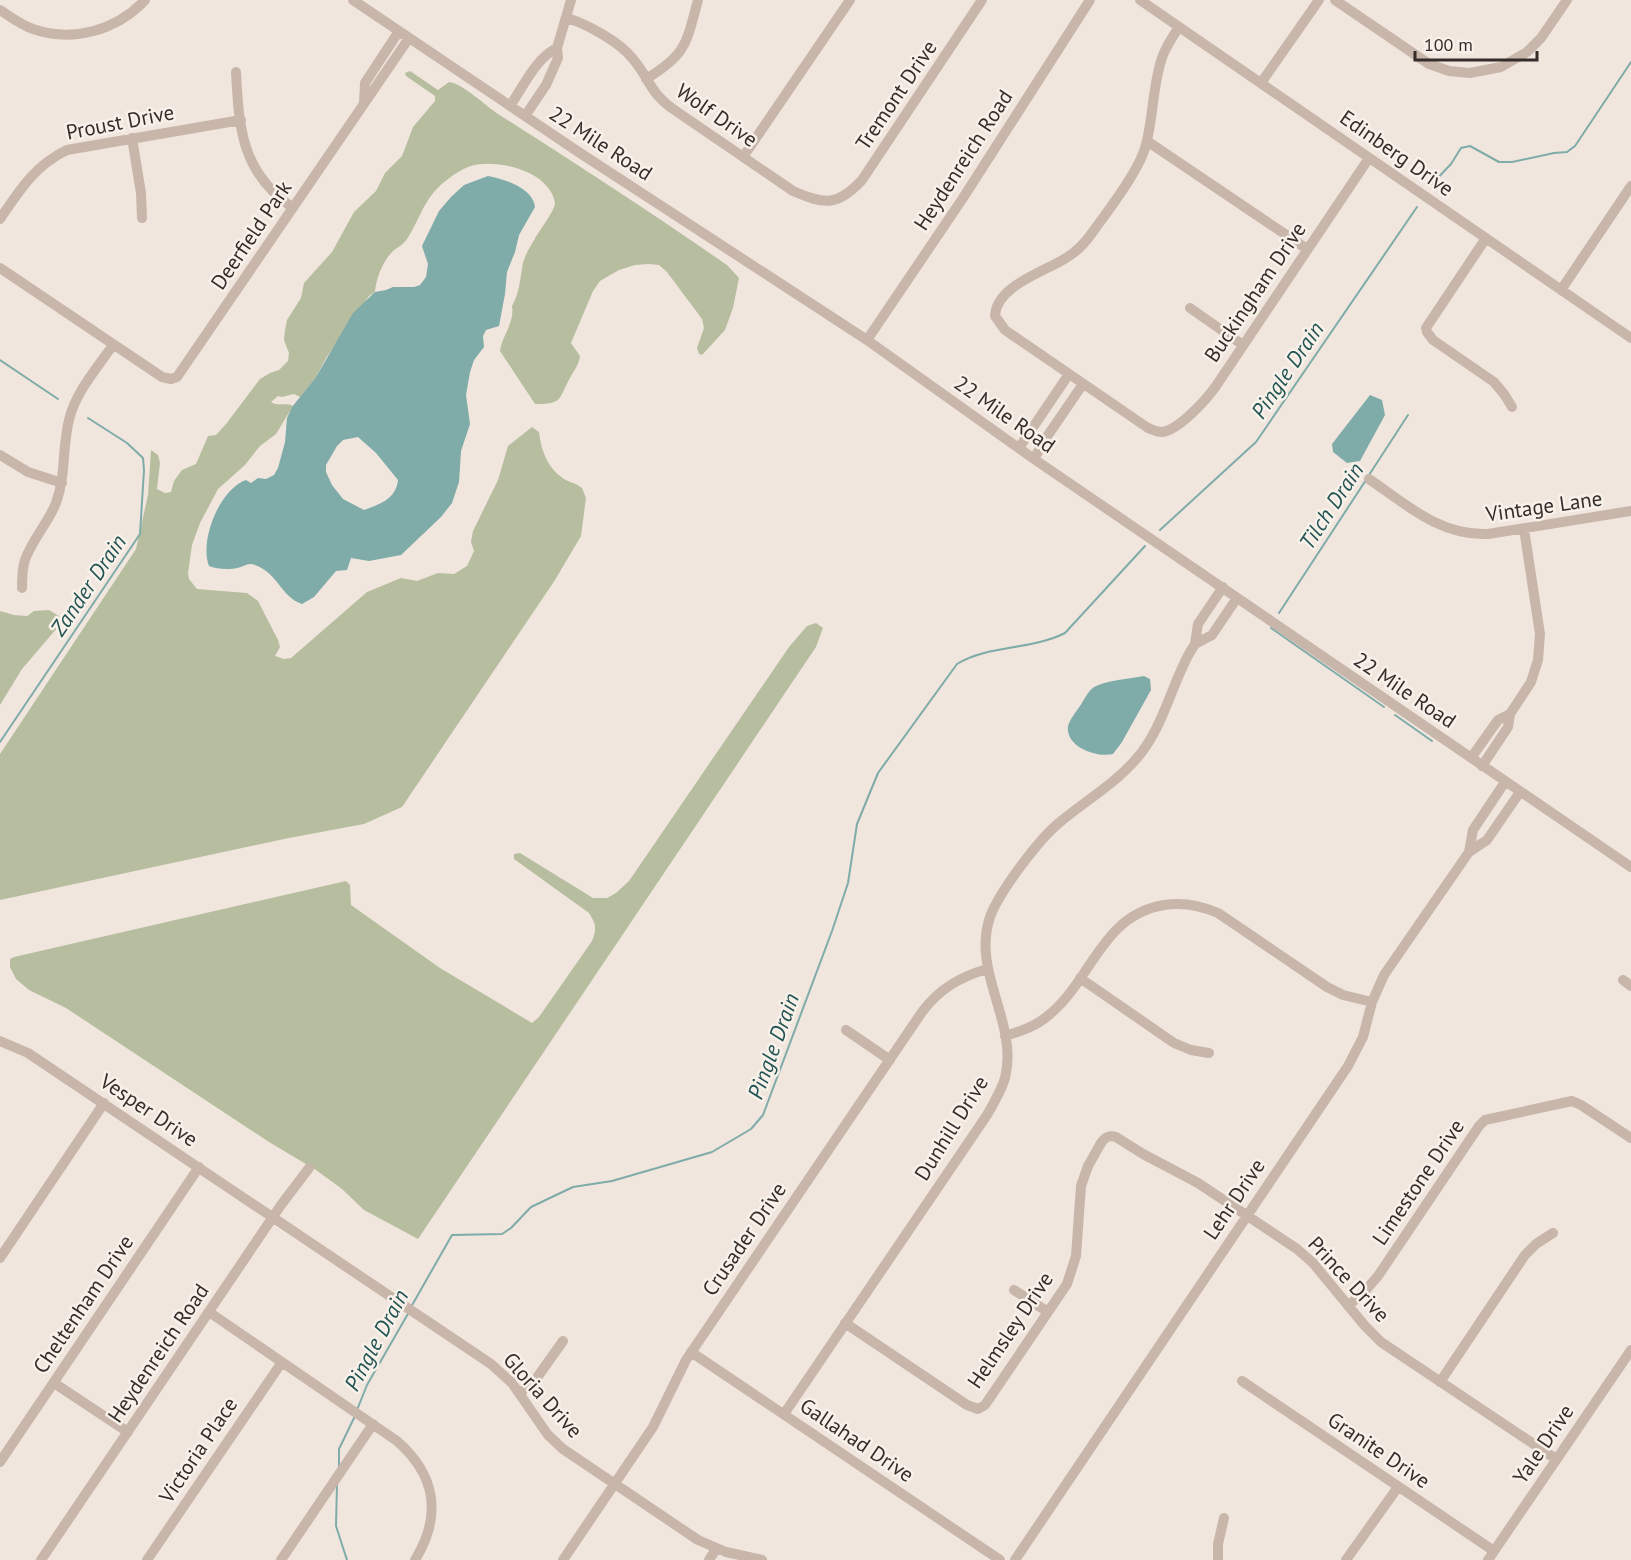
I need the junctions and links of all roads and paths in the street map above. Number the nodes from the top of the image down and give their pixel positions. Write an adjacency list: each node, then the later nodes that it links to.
1 (6, 0): 13 (street)
2 (145, 0): 13 (street)
3 (353, 0): 16 (street, 22 Mile Road)
4 (571, 0): 14 (street)
5 (698, 0): 22 (street)
6 (850, 0): 30 (street)
7 (982, 0): 34 (street, Tremont Drive)
8 (1090, 0): 44 (street, Heydenreich Road)
9 (1140, 0): 15 (street, Edinberg Drive)
10 (1318, 0): 23 (street)
11 (1335, 0): 12 (street)
12 (1567, 0)
13 (0, 9)
14 (567, 18): 18 (street); 22 (street, Wolf Drive)
15 (1179, 27): 23 (street, Edinberg Drive); 29 (street)
16 (399, 31): 17 (street, 22 Mile Road); 24 (street)
17 (410, 38): 24 (street, Deerfield Park); 25 (street, 22 Mile Road)
18 (557, 48): 19 (street); 21 (street)
19 (537, 66): 21 (street); 25 (street)
20 (236, 72): 27 (street)
21 (551, 75): 26 (street)
22 (646, 79): 30 (street, Wolf Drive)
23 (1261, 83): 31 (street, Edinberg Drive)
24 (364, 102): 35 (street, Deerfield Park)
25 (510, 106): 26 (street, 22 Mile Road)
26 (525, 116): 44 (street, 22 Mile Road)
27 (241, 120): 28 (street, Proust Drive); 35 (street)
28 (132, 138): 36 (street, Proust Drive); 37 (street)
29 (1147, 141): 39 (street); 47 (street)
30 (743, 157): 34 (street, Wolf Drive)
31 (1369, 158): 38 (street, Edinberg Drive); 39 (street, Buckingham Drive)
32 (1631, 186): 33 (street)
33 (1627, 201): 41 (street)
34 (832, 202)
35 (292, 208): 45 (street, Deerfield Park)
36 (0, 219)
37 (142, 219)
38 (1486, 238): 41 (street, Edinberg Drive); 49 (street)
39 (1307, 249): 46 (street, Buckingham Drive)
40 (0, 268): 45 (street)
41 (1562, 290): 43 (street, Edinberg Drive)
42 (1190, 308): 46 (street)
43 (1631, 338)
44 (867, 340): 50 (street, 22 Mile Road)
45 (113, 345): 54 (street)
46 (1244, 345): 48 (street, Buckingham Drive)
47 (1069, 374): 48 (street); 50 (street)
48 (1083, 384): 52 (street)
49 (1512, 407)
50 (1020, 448): 52 (street, 22 Mile Road)
51 (0, 455): 54 (street)
52 (1035, 459): 57 (street, 22 Mile Road)
53 (1369, 479): 56 (street, Vintage Lane)
54 (62, 483): 58 (street)
55 (1631, 511): 56 (street, Vintage Lane)
56 (1524, 529): 61 (street)
57 (1222, 587): 59 (street, 22 Mile Road); 60 (street, Dunhill Drive)
58 (22, 588)
59 (1237, 598): 60 (street, Dunhill Drive); 62 (street, 22 Mile Road)
60 (1196, 644): 68 (street, Dunhill Drive)
61 (1510, 714): 62 (street); 63 (street)
62 (1471, 758): 63 (street, 22 Mile Road)
63 (1482, 766): 64 (street, 22 Mile Road)
64 (1505, 782): 65 (street, 22 Mile Road); 66 (street, Lehr Drive)
65 (1520, 792): 66 (street, Lehr Drive); 67 (street, 22 Mile Road)
66 (1469, 852): 70 (street, Lehr Drive)
67 (1631, 867)
68 (987, 969): 72 (street, Dunhill Drive); 75 (street, Crusader Drive)
69 (1080, 978): 70 (street); 72 (street); 74 (street)
70 (1372, 1002): 81 (street, Lehr Drive)
71 (846, 1030): 75 (street)
72 (1005, 1036): 89 (street, Dunhill Drive)
73 (0, 1041): 76 (street, Vesper Drive)
74 (1209, 1053)
75 (890, 1060): 92 (street, Crusader Drive)
76 (104, 1103): 79 (street, Vesper Drive); 84 (street)
77 (1107, 1136): 81 (street, Prince Drive); 88 (street, Helmsley Drive)
78 (1631, 1138): 86 (street, Limestone Drive)
79 (199, 1167): 82 (street, Vesper Drive); 96 (street, Cheltenham Drive)
80 (309, 1168): 82 (street, Heydenreich Road)
81 (1247, 1215): 86 (street, Prince Drive); 116 (street, Lehr Drive)
82 (273, 1217): 87 (street, Heydenreich Road); 97 (street, Gloria Drive)
83 (1553, 1233): 95 (street)
84 (0, 1258)
85 (1014, 1290): 88 (street)
86 (1348, 1305): 95 (street, Prince Drive)
87 (209, 1312): 93 (street); 100 (street, Heydenreich Road)
88 (1048, 1312): 89 (street, Helmsley Drive)
89 (845, 1323): 98 (street, Dunhill Drive)
90 (563, 1341): 97 (street)
91 (1631, 1350): 101 (street, Yale Drive)
92 (691, 1352): 98 (street, Gallahad Drive); 103 (street, Crusader Drive)
93 (282, 1362): 99 (street); 109 (street, Victoria Place)
94 (1242, 1381): 104 (street, Granite Drive)
95 (1440, 1382): 101 (street, Prince Drive)
96 (54, 1383): 100 (street); 102 (street, Cheltenham Drive)
97 (520, 1393): 103 (street, Gloria Drive)
98 (784, 1414): 115 (street, Gallahad Drive)
99 (373, 1424): 110 (street); 111 (street)
100 (128, 1432): 108 (street, Heydenreich Road)
101 (1556, 1459): 107 (street, Yale Drive)
102 (0, 1462)
103 (614, 1485): 106 (street, Gloria Drive); 112 (street, Crusader Drive)
104 (1398, 1487): 107 (street, Granite Drive); 118 (street)
105 (1224, 1518): 117 (street)
106 (716, 1549): 113 (street); 114 (street, Gloria Drive)
107 (1491, 1556)
108 (41, 1560)
109 (147, 1560)
110 (281, 1560)
111 (415, 1560)
112 (563, 1560)
113 (709, 1560)
114 (762, 1560)
115 (1000, 1560)
116 (1015, 1560)
117 (1218, 1560)
118 (1346, 1560)

